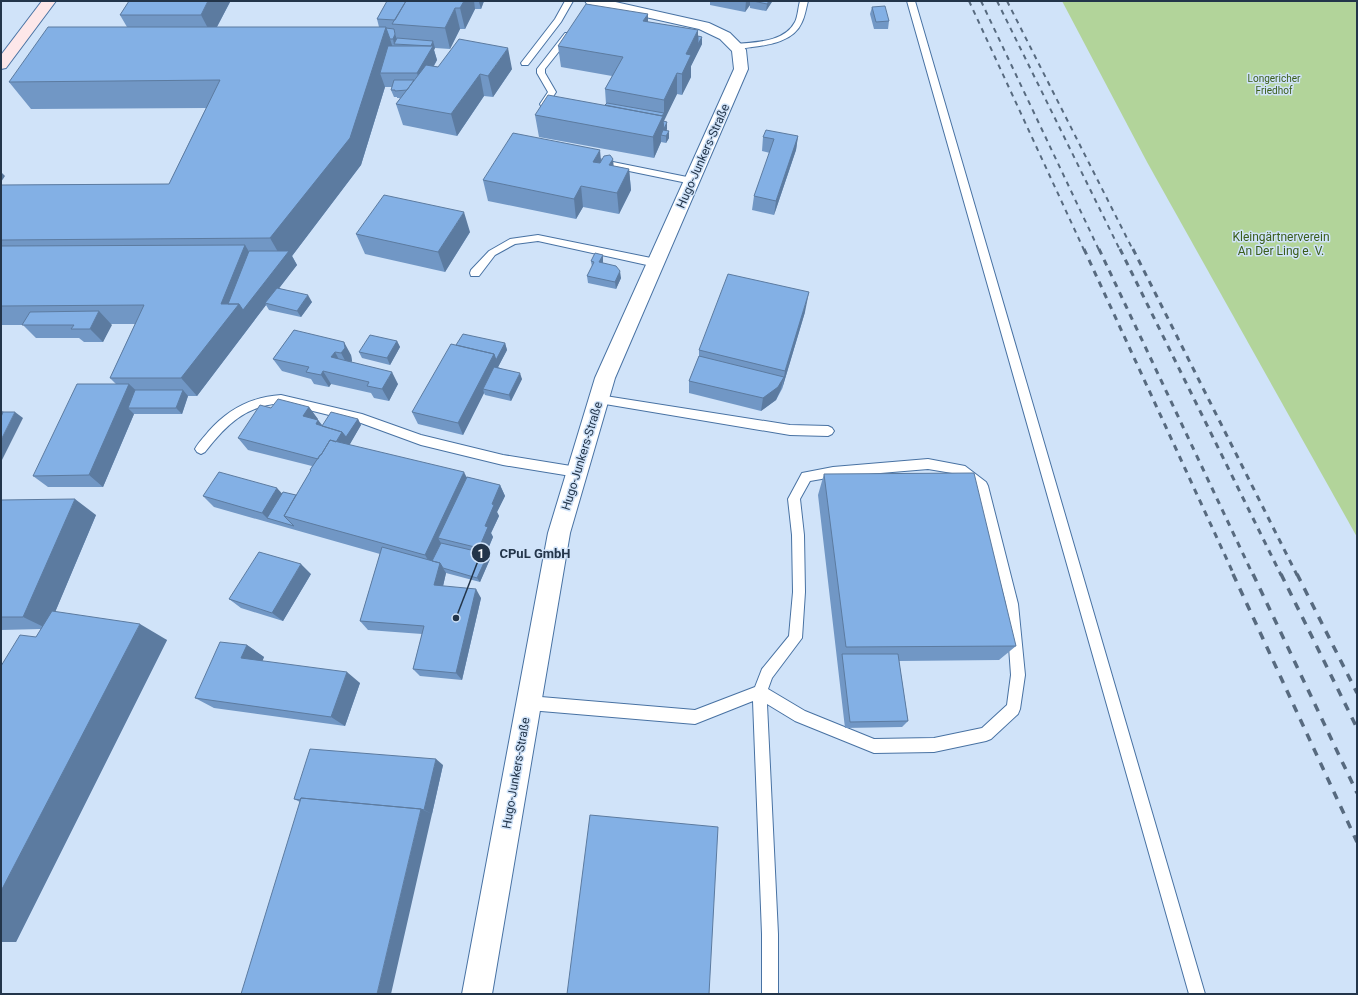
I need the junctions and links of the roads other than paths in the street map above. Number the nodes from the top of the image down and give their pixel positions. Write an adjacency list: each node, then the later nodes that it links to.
1 (50, 1): 10 (street)
2 (569, 1): 9 (lane)
3 (804, 1): 8 (lane)
4 (911, 1): 24 (lane)
5 (591, 3): 6 (street)
6 (640, 6): 8 (street)
7 (573, 29): 11 (lane)
8 (735, 46): 13 (street, Hugo-Junkers-Straße)
9 (525, 63)
10 (1, 65)
11 (544, 104)
12 (586, 160): 13 (lane)
13 (692, 181): 14 (street, Hugo-Junkers-Straße)
14 (656, 263): 15 (lane); 16 (street, Hugo-Junkers-Straße)
15 (475, 273)
16 (599, 398): 17 (lane); 19 (street, Hugo-Junkers-Straße)
17 (828, 431)
18 (202, 448): 19 (lane)
19 (577, 472): 21 (street, Hugo-Junkers-Straße)
20 (760, 692): 20 (lane); 21 (lane); 23 (lane)
21 (529, 703): 22 (street, Hugo-Junkers-Straße)
22 (477, 994)
23 (770, 994)
24 (1197, 994)

